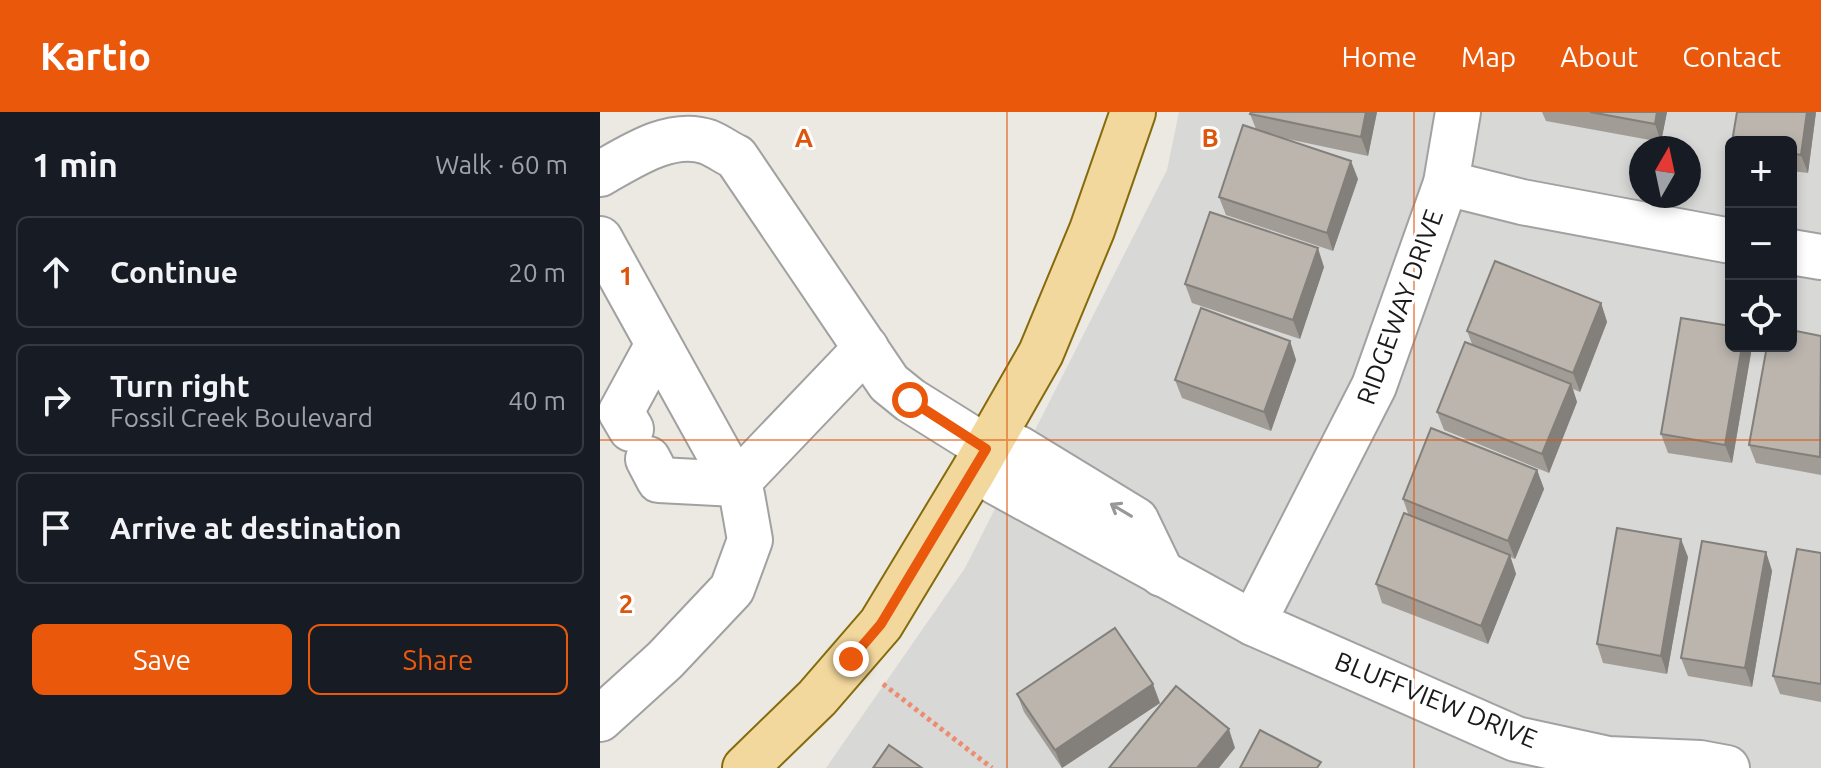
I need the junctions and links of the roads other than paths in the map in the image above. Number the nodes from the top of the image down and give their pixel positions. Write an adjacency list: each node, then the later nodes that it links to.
1 (1133, 112): 11 (main road)
2 (1458, 112): 4 (street, RIDGEWAY DRIVE)
3 (600, 174): 10 (street)
4 (1446, 183): 6 (street); 13 (street, RIDGEWAY DRIVE)
5 (600, 239): 9 (street)
6 (1725, 240)
7 (1797, 253): 8 (street)
8 (1821, 257)
9 (658, 344): 12 (street); 12 (street)
10 (866, 348): 11 (street); 12 (street)
11 (992, 452): 13 (street, BLUFFVIEW DRIVE); 16 (main road)
12 (736, 484): 14 (street)
13 (1253, 623): 15 (street, BLUFFVIEW DRIVE)
14 (600, 719)
15 (1607, 764): 17 (street, BLUFFVIEW DRIVE)
16 (745, 768)
17 (1727, 768)

